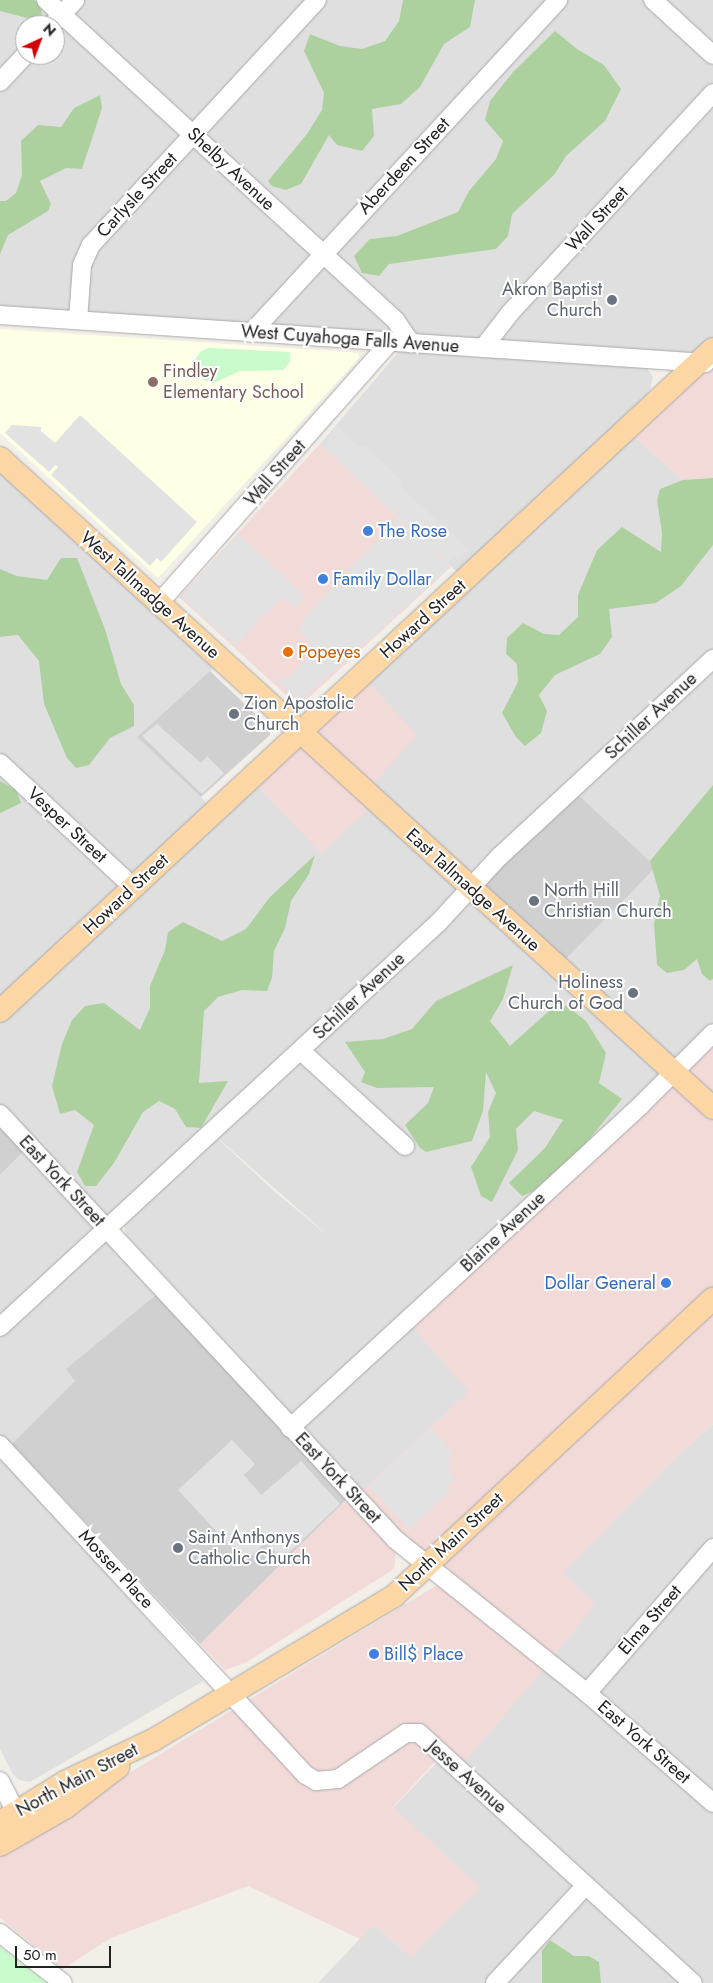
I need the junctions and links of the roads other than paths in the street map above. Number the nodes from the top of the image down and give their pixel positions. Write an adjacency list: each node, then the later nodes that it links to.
1 (46, 0): 6 (street, Shelby Avenue)
2 (75, 0): 7 (street)
3 (317, 0): 13 (street, Carlysle Street)
4 (558, 0): 14 (street, Aberdeen Street)
5 (653, 0): 9 (street)
6 (54, 15)
7 (62, 15)
8 (65, 27): 13 (street, Shelby Avenue)
9 (713, 55)
10 (16, 65): 11 (street)
11 (0, 82)
12 (713, 93): 20 (street, Wall Street)
13 (193, 135): 14 (street, Shelby Avenue); 16 (street, Carlysle Street)
14 (323, 254): 17 (street, Aberdeen Street); 19 (street, Shelby Avenue)
15 (0, 315): 16 (street, West Cuyahoga Falls Avenue)
16 (78, 320): 17 (street, West Cuyahoga Falls Avenue)
17 (251, 333): 18 (street, West Cuyahoga Falls Avenue)
18 (390, 342): 19 (street, West Cuyahoga Falls Avenue); 23 (street, Wall Street)
19 (411, 343): 20 (street, West Cuyahoga Falls Avenue)
20 (484, 348): 21 (street, West Cuyahoga Falls Avenue)
21 (708, 358): 25 (main road, Howard Street)
22 (0, 458): 23 (main road, West Tallmadge Avenue)
23 (159, 603): 25 (main road, West Tallmadge Avenue)
24 (713, 659): 28 (street, Schiller Avenue)
25 (300, 733): 27 (main road, Howard Street); 28 (main road, East Tallmadge Avenue)
26 (0, 763): 27 (street, Vesper Street)
27 (134, 888): 29 (main road, Howard Street)
28 (472, 889): 31 (street, Schiller Avenue); 32 (main road, East Tallmadge Avenue)
29 (0, 1011)
30 (713, 1033): 32 (street, Blaine Avenue)
31 (301, 1051): 35 (street); 36 (street, Schiller Avenue)
32 (674, 1073): 33 (main road, East Tallmadge Avenue); 39 (street, Blaine Avenue)
33 (713, 1108)
34 (0, 1114): 36 (street, East York Street)
35 (405, 1146)
36 (107, 1230): 38 (street, Schiller Avenue); 39 (street, East York Street)
37 (713, 1299): 42 (main road, North Main Street)
38 (0, 1328)
39 (290, 1428): 42 (street, East York Street)
40 (0, 1445): 44 (street, Mosser Place)
41 (713, 1548): 43 (street, Elma Street)
42 (428, 1567): 43 (street, East York Street); 44 (main road, North Main Street)
43 (587, 1693): 46 (street, East York Street)
44 (231, 1694): 47 (main road, North Main Street); 49 (street, Jesse Avenue)
45 (0, 1780): 47 (street)
46 (713, 1803)
47 (14, 1821): 48 (main road, North Main Street)
48 (0, 1845)
49 (586, 1886): 52 (street); 53 (street, Jesse Avenue)
50 (0, 1933): 51 (street)
51 (63, 1983)
52 (495, 1983)
53 (692, 1983)

